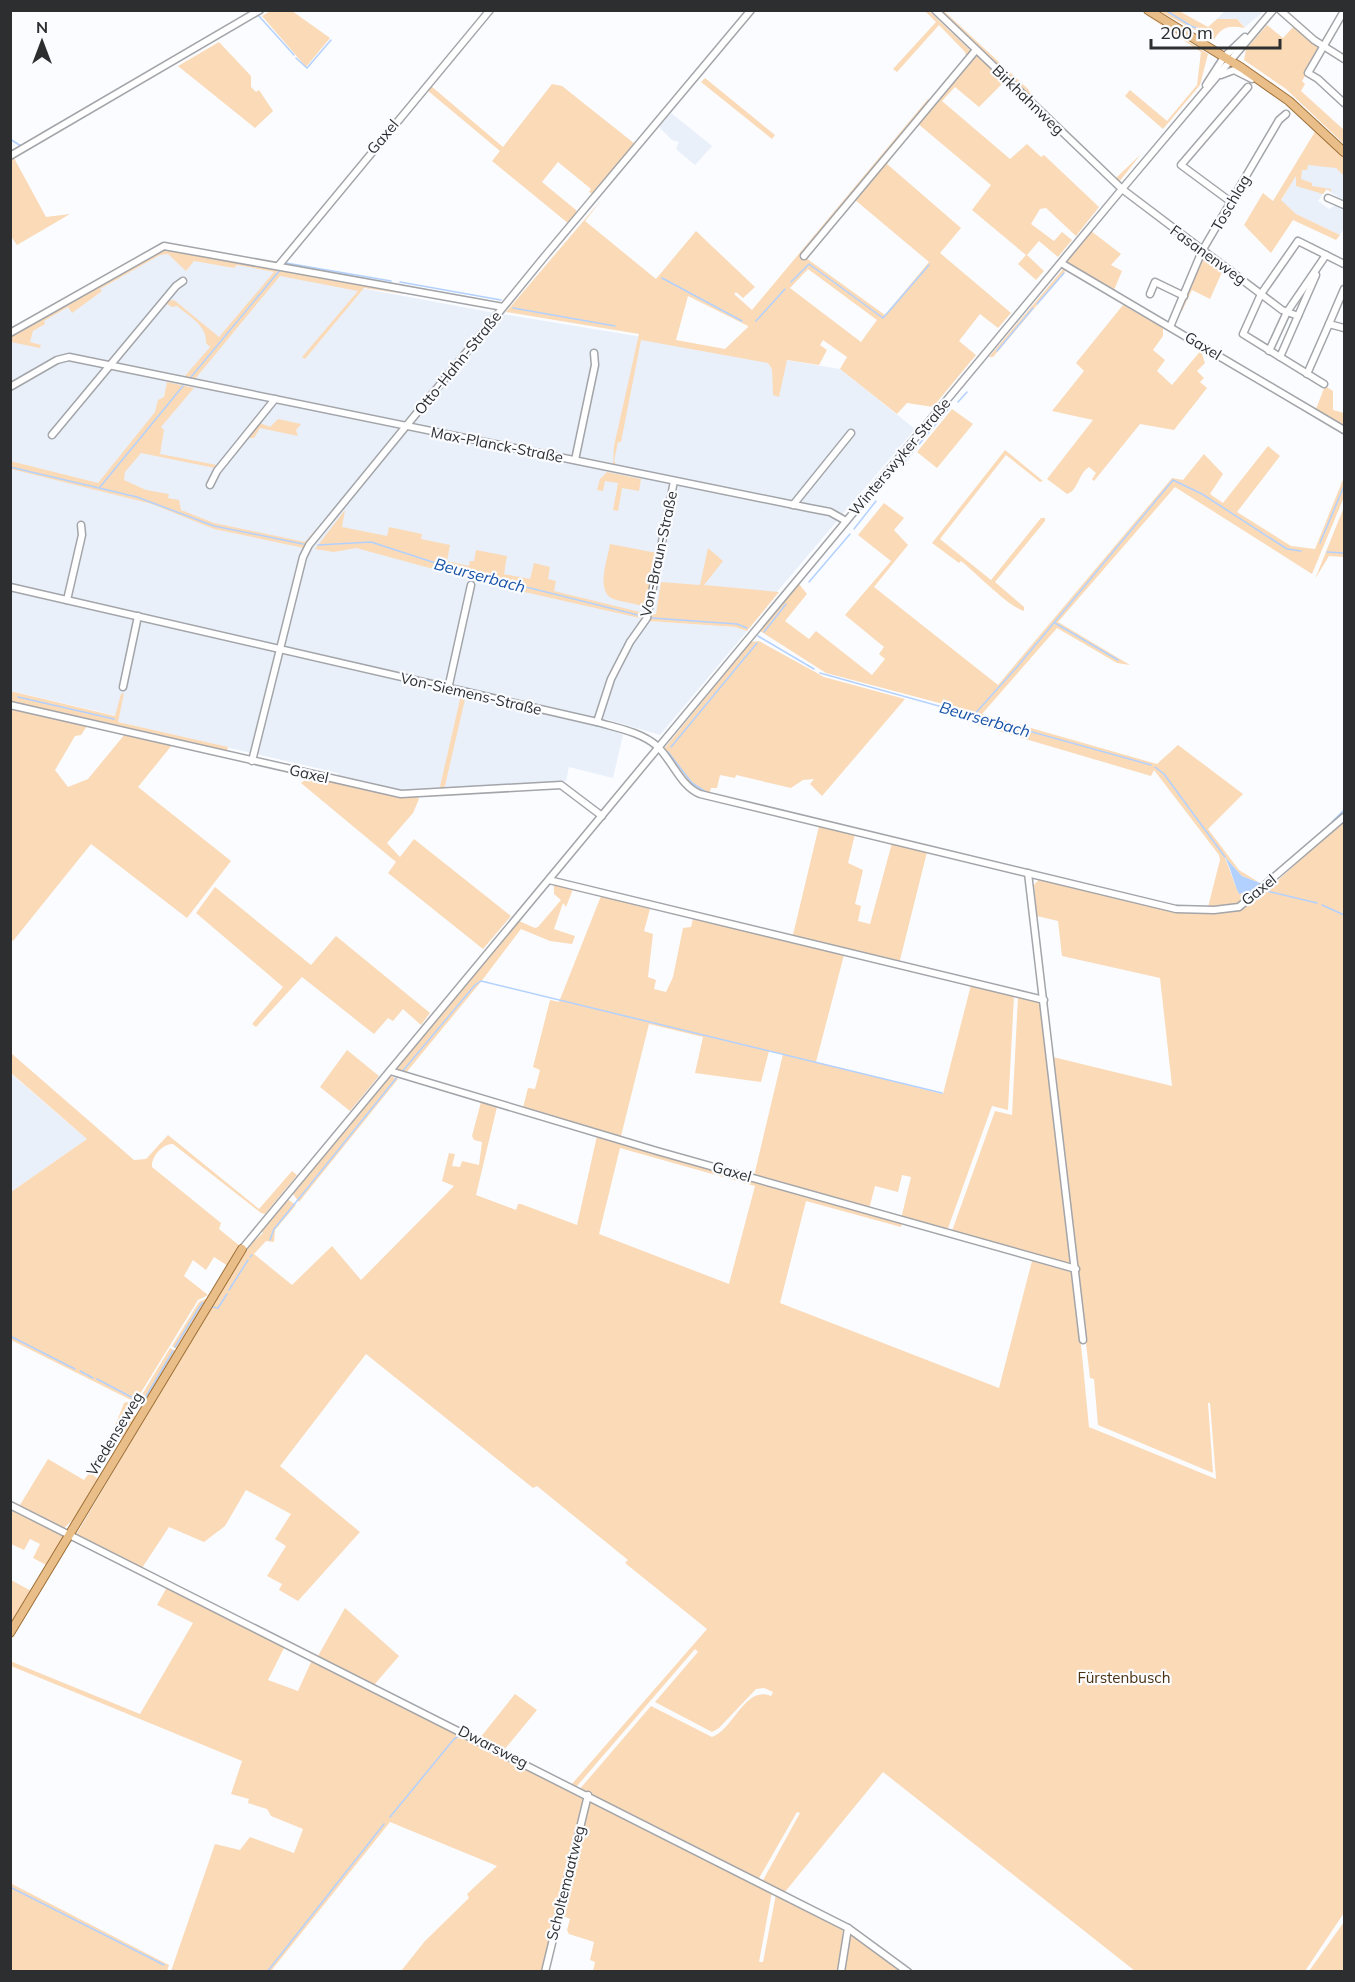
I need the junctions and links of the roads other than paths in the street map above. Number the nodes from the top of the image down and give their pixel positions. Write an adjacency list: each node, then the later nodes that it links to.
1 (260, 10): 20 (street)
2 (490, 10): 31 (street, Gaxel)
3 (751, 10): 37 (street, Otto-Hahn-Straße)
4 (935, 10): 10 (street, Birkhahnweg)
5 (1148, 10): 11 (main road)
6 (1273, 10): 11 (street, Winterswyker Straße)
7 (1280, 10): 9 (street)
8 (1344, 11): 9 (street)
9 (1325, 47): 12 (street); 16 (street)
10 (976, 50): 21 (street, Birkhahnweg); 26 (street)
11 (1224, 57): 13 (street, Winterswyker Straße); 14 (main road); 17 (street)
12 (1344, 59)
13 (1218, 76): 14 (street); 17 (street, Winterswyker Straße)
14 (1259, 79): 19 (main road)
15 (1248, 87): 23 (street)
16 (1344, 103)
17 (1189, 110): 21 (street, Winterswyker Straße)
18 (1286, 114): 23 (street, Toschlag)
19 (1344, 152)
20 (10, 156)
21 (1122, 189): 25 (street, Fasanenweg); 28 (street, Winterswyker Straße)
22 (1328, 198): 24 (street)
23 (1231, 202): 25 (street, Toschlag)
24 (1344, 205)
25 (1202, 251): 35 (street, Fasanenweg); 36 (street, Toschlag)
26 (804, 255)
27 (1326, 255): 29 (street); 30 (street); 35 (street)
28 (1061, 263): 41 (street, Gaxel); 60 (street, Winterswyker Straße)
29 (1320, 263): 38 (street); 39 (street)
30 (1344, 264)
31 (279, 265): 37 (street); 43 (street)
32 (183, 281): 47 (street)
33 (1344, 289): 40 (street)
34 (1150, 294): 36 (street)
35 (1261, 294): 38 (street, Fasanenweg); 44 (street)
36 (1184, 296): 41 (street, Toschlag)
37 (503, 306): 52 (street, Otto-Hahn-Straße)
38 (1287, 312): 39 (street, Fasanenweg); 44 (street)
39 (1298, 316): 46 (street)
40 (1329, 324): 42 (street); 48 (street)
41 (1170, 327): 53 (street, Gaxel)
42 (1344, 328)
43 (10, 333)
44 (1269, 351): 46 (street)
45 (594, 353): 56 (street)
46 (1280, 357): 48 (street)
47 (111, 366): 50 (street, Max-Planck-Straße); 51 (street, Max-Planck-Straße); 55 (street)
48 (1307, 374): 49 (street)
49 (1324, 384)
50 (10, 387)
51 (275, 399): 52 (street, Max-Planck-Straße); 58 (street)
52 (406, 426): 56 (street, Max-Planck-Straße); 66 (street, Otto-Hahn-Straße)
53 (1344, 430)
54 (851, 433): 59 (street)
55 (52, 435)
56 (575, 460): 57 (street, Max-Planck-Straße)
57 (674, 482): 59 (street, Max-Planck-Straße); 70 (street, Von-Braun-Straße)
58 (210, 485)
59 (793, 505): 60 (street, Max-Planck-Straße)
60 (846, 521): 71 (street, Winterswyker Straße)
61 (81, 525): 64 (street)
62 (471, 585): 68 (street)
63 (10, 587): 64 (street, Von-Siemens-Straße)
64 (67, 600): 65 (street, Von-Siemens-Straße)
65 (138, 616): 66 (street, Von-Siemens-Straße); 67 (street)
66 (281, 649): 68 (street, Von-Siemens-Straße); 72 (street, Otto-Hahn-Straße)
67 (123, 687)
68 (448, 689): 70 (street, Von-Siemens-Straße)
69 (10, 705): 72 (street, Gaxel)
70 (597, 722): 71 (street, Von-Siemens-Straße)
71 (658, 747): 73 (street, Winterswyker Straße); 75 (street, Gaxel)
72 (252, 761): 73 (street, Gaxel)
73 (602, 816): 76 (street, Winterswyker Straße)
74 (1344, 817): 75 (street, Gaxel)
75 (1028, 873): 77 (street)
76 (549, 880): 77 (street); 78 (street, Winterswyker Straße)
77 (1044, 1000): 80 (street)
78 (390, 1071): 79 (street, Winterswyker Straße); 80 (street, Gaxel)
79 (242, 1249): 83 (main road, Vredenseweg)
80 (1076, 1269): 81 (street)
81 (1083, 1340)
82 (10, 1505): 83 (street, Dwarsweg)
83 (70, 1535): 84 (main road, Vredenseweg); 85 (street, Dwarsweg)
84 (10, 1633)
85 (588, 1795): 86 (street, Dwarsweg); 87 (street, Scholtemaatweg)
86 (848, 1928): 88 (street); 89 (street, Dwarsweg)
87 (545, 1971)
88 (841, 1971)
89 (908, 1971)

